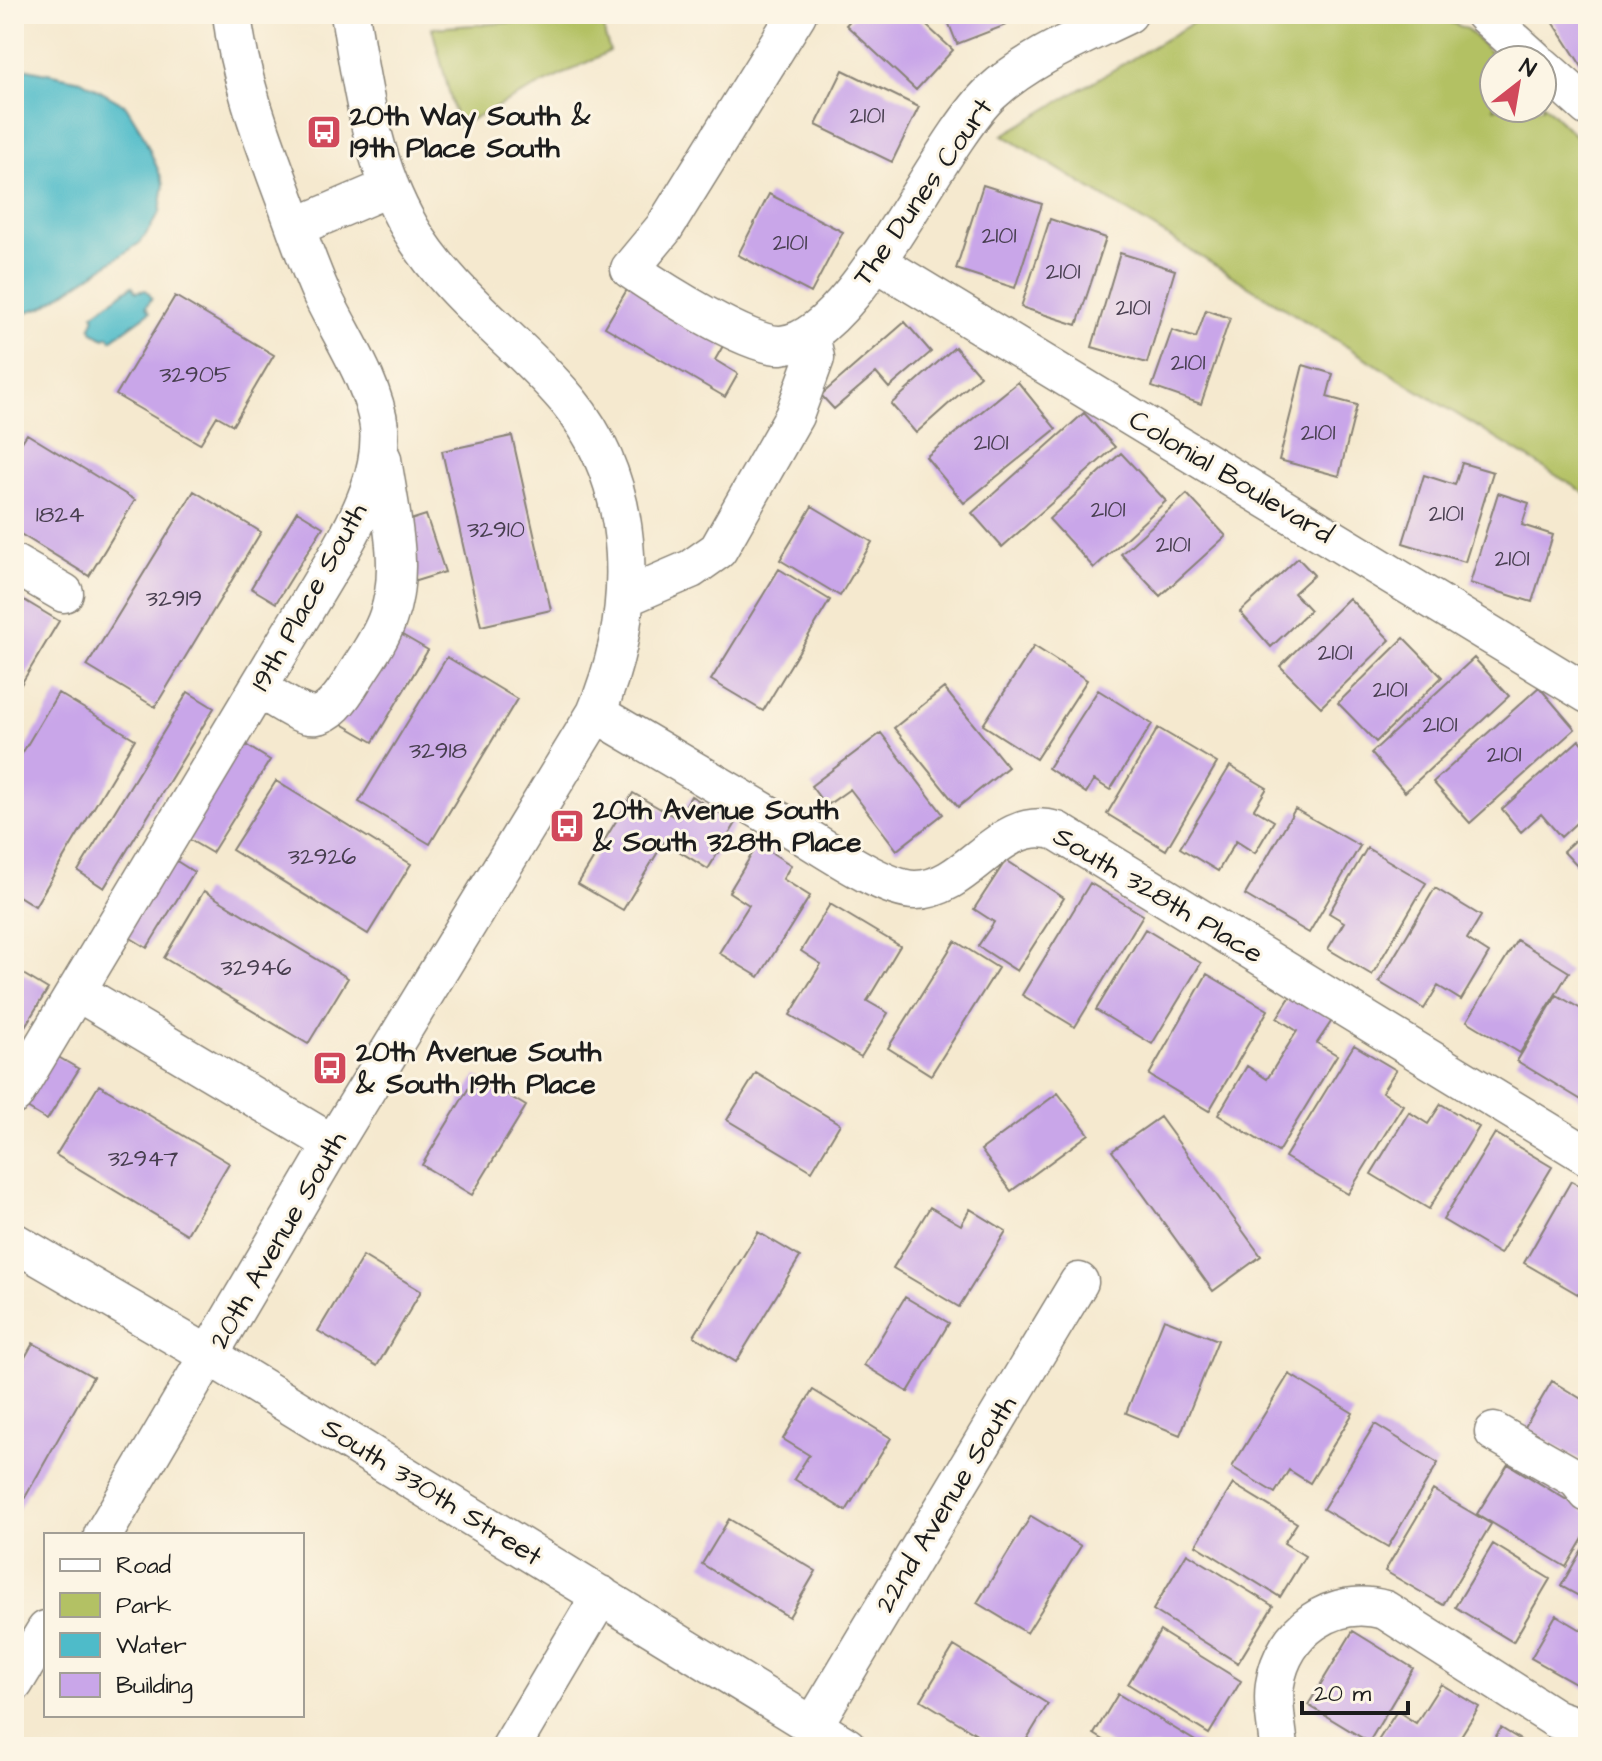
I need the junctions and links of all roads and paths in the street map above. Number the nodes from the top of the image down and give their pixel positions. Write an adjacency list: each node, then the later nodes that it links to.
1 (232, 14): 10 (street, 19th Place South)
2 (350, 14): 9 (street, 20th Avenue South)
3 (797, 14): 12 (street, The Dunes Court)
4 (1128, 14): 11 (street, The Dunes Court)
5 (1484, 14): 6 (street)
6 (1517, 44)
7 (1558, 80): 8 (street)
8 (1588, 107)
9 (390, 187): 10 (street); 16 (street, 20th Avenue South)
10 (296, 227): 13 (street, 19th Place South)
11 (875, 261): 12 (street, The Dunes Court); 18 (street, Colonial Boulevard)
12 (810, 334): 16 (street)
13 (380, 440): 17 (street, 19th Place South); 17 (street)
14 (14, 564): 15 (street)
15 (64, 593)
16 (626, 597): 19 (street, 20th Avenue South)
17 (258, 688): 20 (street, 19th Place South)
18 (1588, 694)
19 (596, 713): 22 (street, 20th Avenue South); 23 (street, South 328th Place)
20 (76, 991): 21 (street, 19th Place South); 22 (street)
21 (14, 1095)
22 (333, 1144): 26 (street, 20th Avenue South)
23 (1588, 1156)
24 (14, 1242): 26 (street, South 330th Street)
25 (1079, 1282): 33 (street, 22nd Avenue South)
26 (210, 1356): 29 (street, 20th Avenue South); 30 (street, South 330th Street)
27 (1494, 1432): 28 (street)
28 (1588, 1493)
29 (104, 1533)
30 (601, 1595): 33 (street, South 330th Street); 35 (street)
31 (44, 1633): 32 (street)
32 (14, 1683)
33 (813, 1726): 36 (street, South 330th Street)
34 (1588, 1730): 37 (street)
35 (511, 1747)
36 (847, 1747)
37 (1279, 1747)

